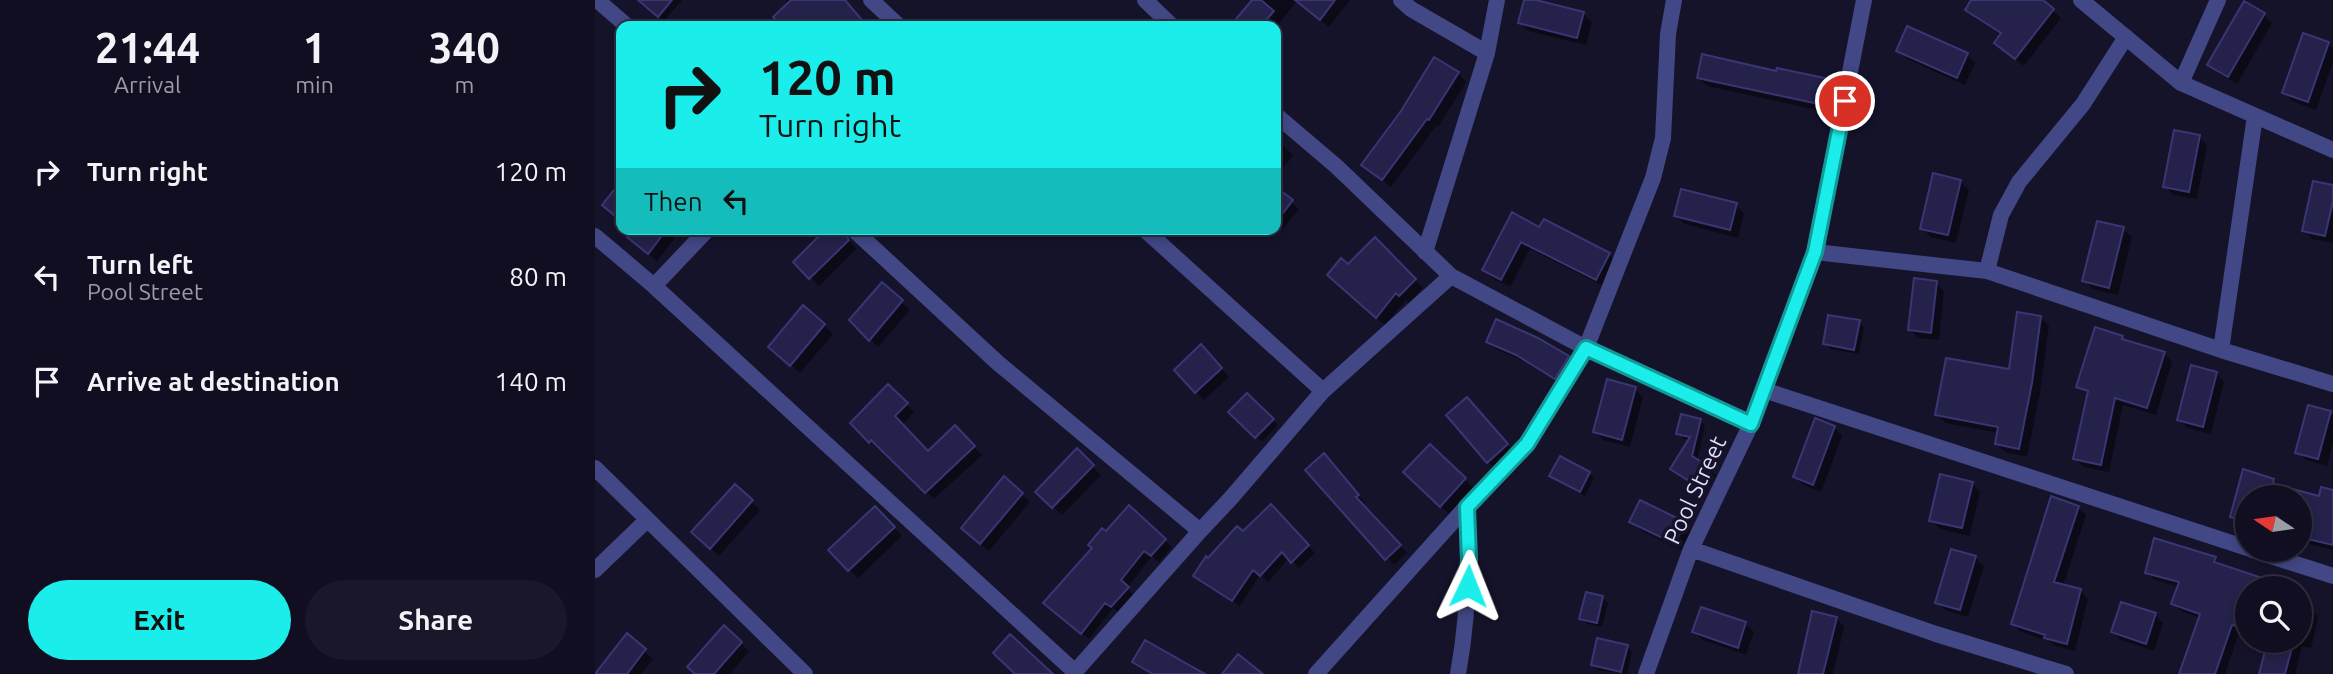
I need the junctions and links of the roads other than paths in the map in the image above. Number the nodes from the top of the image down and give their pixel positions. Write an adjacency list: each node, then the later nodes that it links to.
1 (597, 0): 10 (street)
2 (871, 0): 11 (street)
3 (1145, 0): 12 (street)
4 (1401, 0): 14 (street)
5 (1497, 0): 14 (street)
6 (1674, 0): 29 (street)
7 (1864, 0): 25 (street, Pool Street)
8 (2081, 0): 13 (street)
9 (2218, 0): 15 (street)
10 (621, 21)
11 (894, 21)
12 (1167, 21)
13 (2126, 37): 15 (street); 26 (street)
14 (1487, 53): 24 (street)
15 (2181, 83): 16 (street)
16 (2255, 116): 19 (street); 30 (street)
17 (1281, 119): 24 (street)
18 (2333, 132): 19 (street)
19 (2328, 148)
20 (702, 235): 28 (street)
21 (860, 235): 38 (street)
22 (1152, 235): 33 (street)
23 (595, 236): 28 (street)
24 (1425, 252): 27 (street)
25 (1815, 252): 26 (street); 32 (street, Pool Street)
26 (1987, 271): 30 (street)
27 (1451, 276): 29 (street); 33 (street)
28 (654, 286): 44 (street)
29 (1586, 348): 34 (street); 36 (street)
30 (2221, 350): 31 (street)
31 (2333, 384)
32 (1764, 390): 34 (street, Pool Street); 39 (street)
33 (1323, 391): 38 (street)
34 (1751, 424): 40 (street, Pool Street)
35 (595, 468): 37 (street)
36 (1467, 507): 46 (street); 47 (street)
37 (647, 520): 42 (street); 45 (street)
38 (1200, 531): 44 (street)
39 (2235, 544)
40 (1691, 549): 48 (street, Pool Street); 49 (street)
41 (2289, 562): 43 (street)
42 (595, 570)
43 (2333, 576)
44 (1074, 673)
45 (805, 674)
46 (1316, 674)
47 (1458, 674)
48 (1646, 674)
49 (2066, 674)

